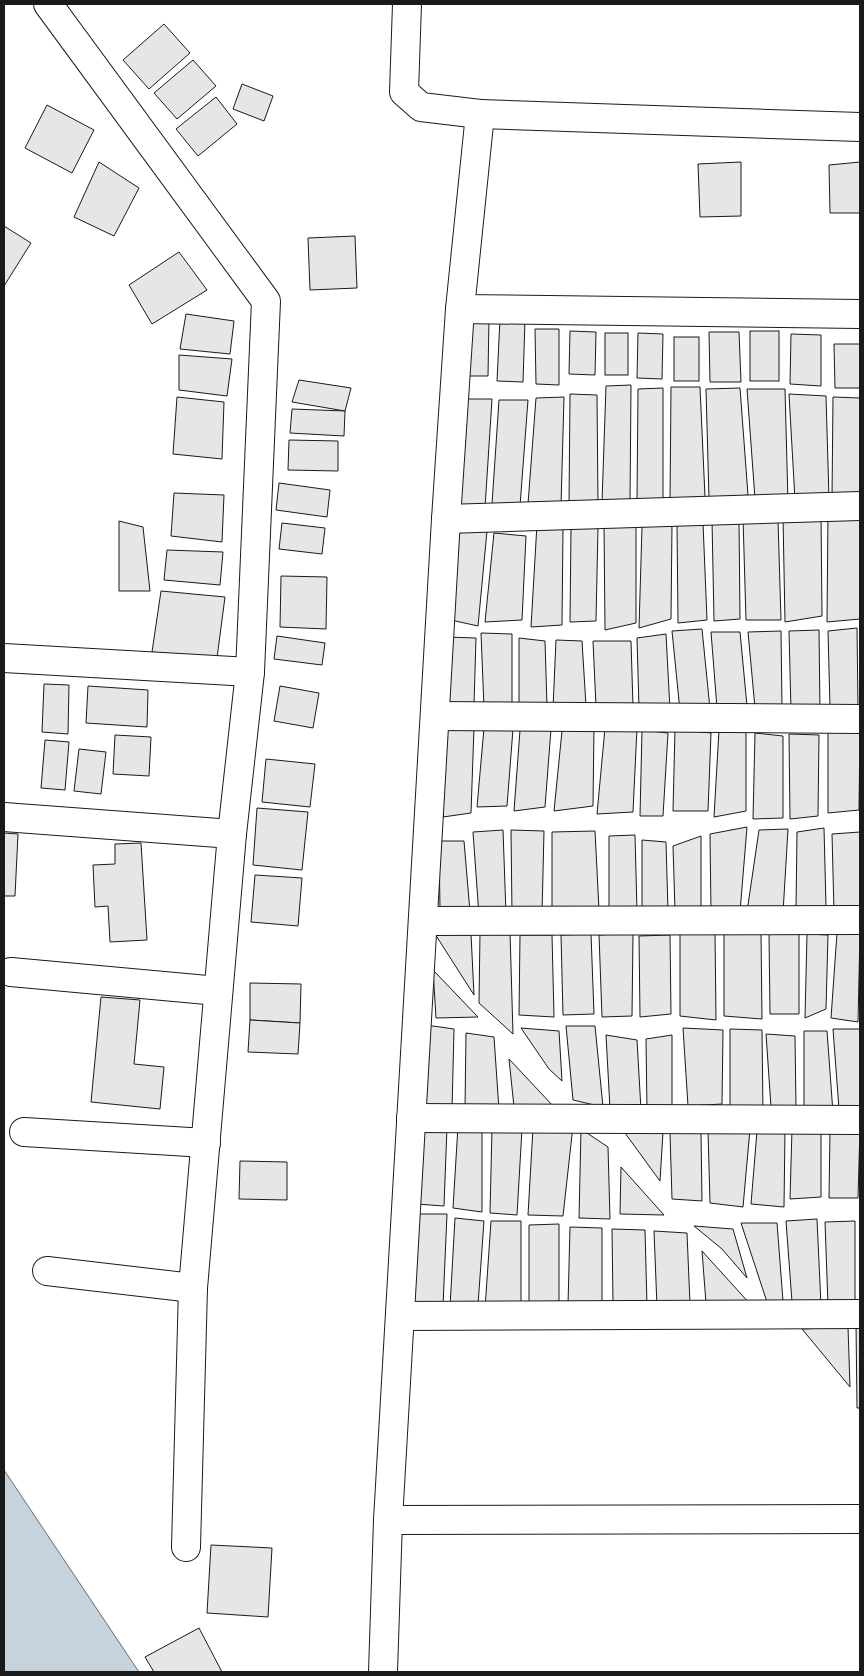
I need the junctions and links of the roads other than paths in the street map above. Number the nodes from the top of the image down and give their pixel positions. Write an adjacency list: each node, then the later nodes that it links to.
1 (48, 4): 10 (street)
2 (407, 4): 3 (street)
3 (480, 114): 4 (street); 5 (street)
4 (860, 127)
5 (460, 310): 6 (street); 8 (street)
6 (860, 314)
7 (860, 506): 8 (street)
8 (446, 519): 11 (street)
9 (4, 658): 10 (street)
10 (250, 672): 14 (street)
11 (435, 716): 12 (street); 16 (street)
12 (860, 719)
13 (4, 817): 14 (street)
14 (232, 834): 18 (street)
15 (860, 920): 16 (street)
16 (424, 921): 19 (street)
17 (11, 972): 18 (street)
18 (218, 991): 22 (street)
19 (412, 1118): 20 (street); 26 (street)
20 (860, 1120)
21 (24, 1132): 22 (street)
22 (206, 1143): 24 (street)
23 (47, 1271): 24 (street)
24 (193, 1288): 29 (street)
25 (860, 1314): 26 (street)
26 (400, 1316): 28 (street)
27 (860, 1519): 28 (street)
28 (388, 1520): 30 (street)
29 (186, 1547)
30 (383, 1672)

